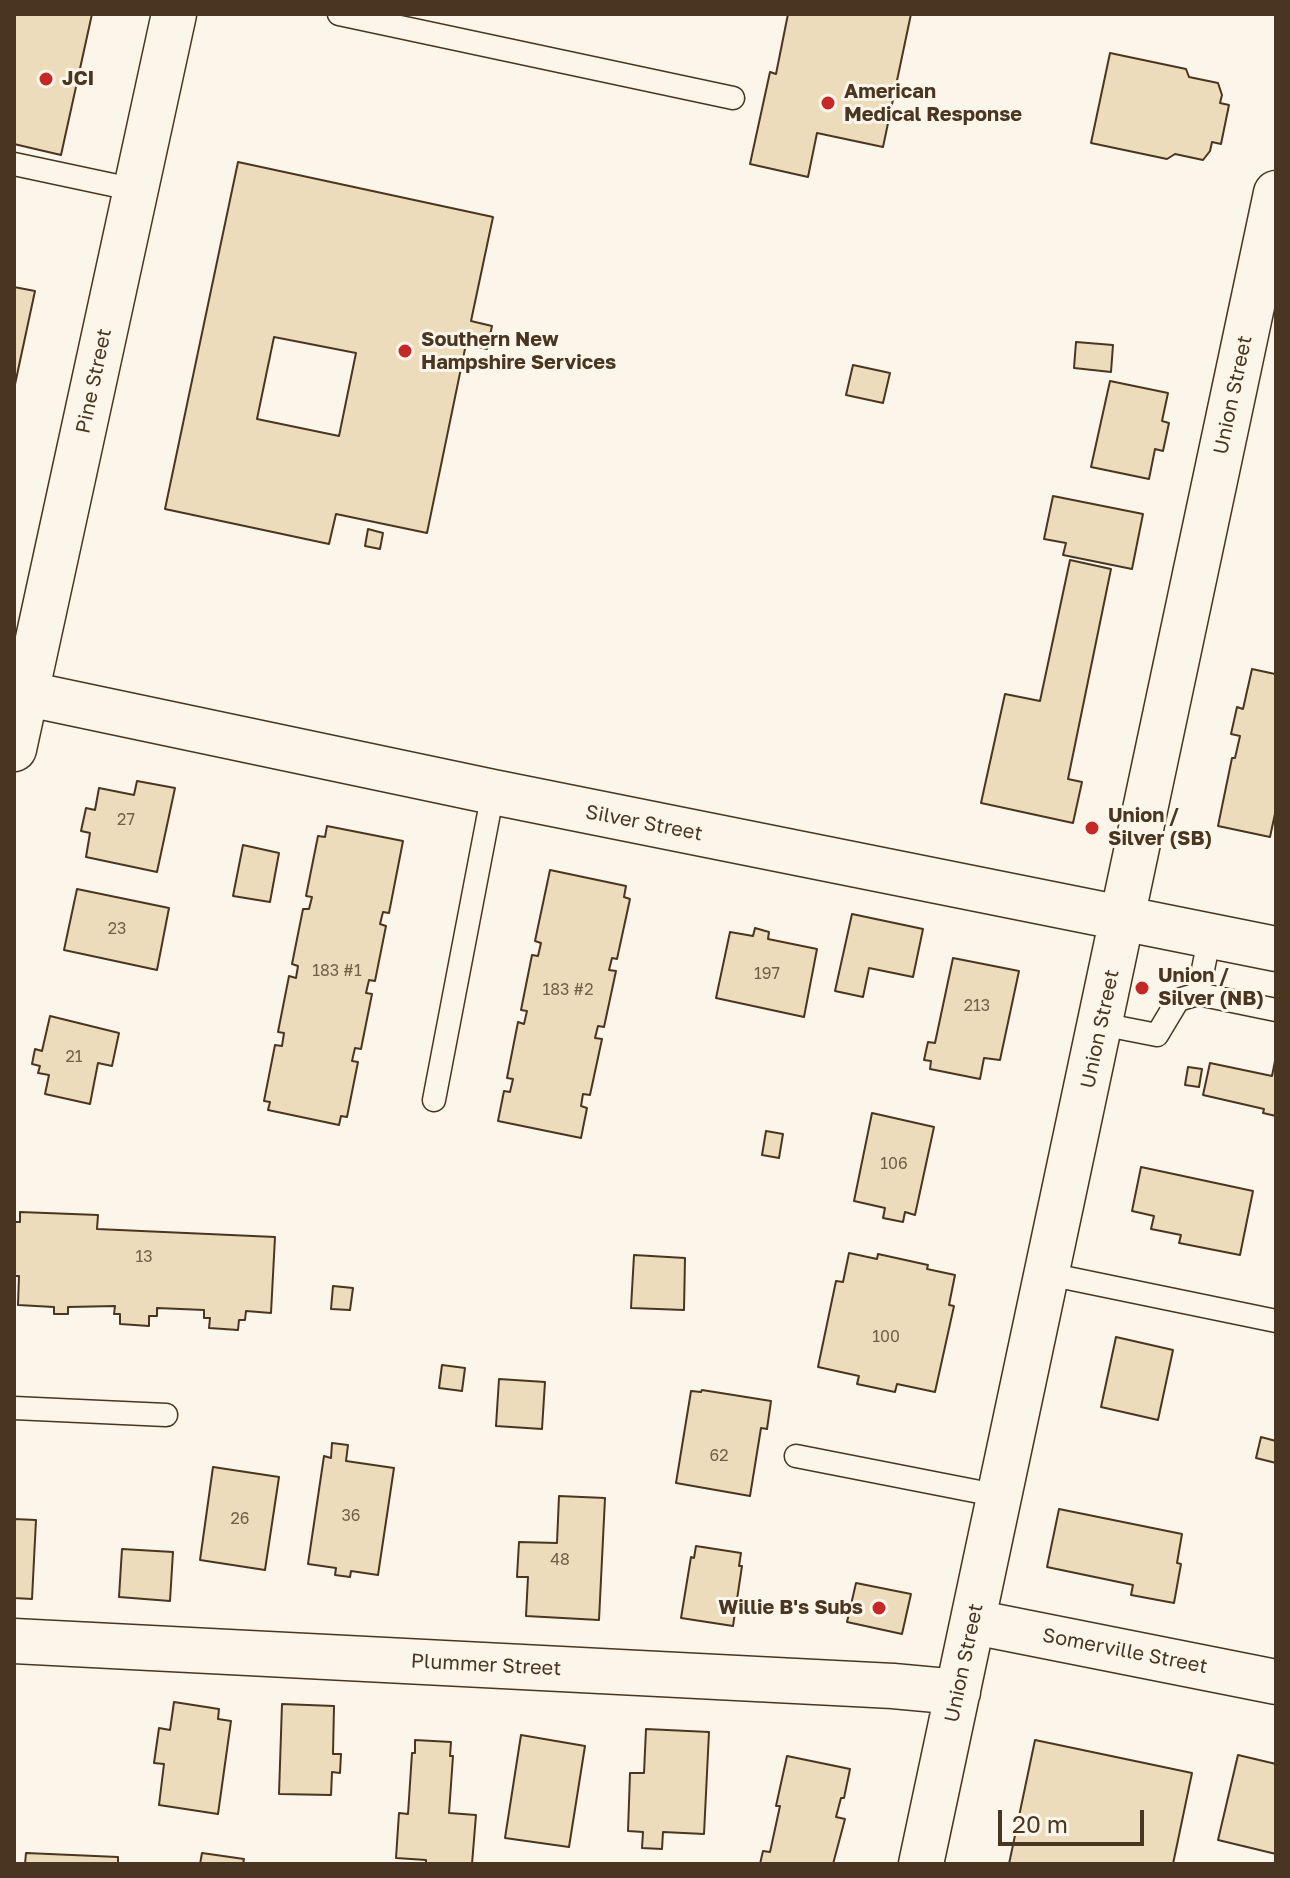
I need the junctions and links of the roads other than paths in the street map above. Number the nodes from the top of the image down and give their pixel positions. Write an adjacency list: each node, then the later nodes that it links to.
1 (174, 14): 5 (street, Pine Street)
2 (339, 14): 3 (lane)
3 (733, 98)
4 (14, 164): 5 (lane)
5 (136, 190): 8 (street, Pine Street)
6 (1276, 193): 7 (street, Union Street)
7 (1270, 250): 11 (street, Union Street)
8 (20, 693): 9 (street, Pine Street); 10 (street, Silver Street)
9 (14, 749)
10 (493, 792): 11 (street, Silver Street); 17 (lane)
11 (1123, 918): 12 (street, Silver Street); 16 (street, Union Street)
12 (1210, 935): 13 (street, Silver Street); 14 (lane)
13 (1276, 949)
14 (1198, 994): 15 (lane); 16 (lane)
15 (1276, 1010)
16 (1101, 1024): 18 (street, Union Street)
17 (434, 1100)
18 (1048, 1274): 19 (lane); 23 (street, Union Street)
19 (1276, 1321)
20 (14, 1408): 21 (lane)
21 (166, 1415)
22 (796, 1456): 23 (lane)
23 (1000, 1496): 24 (street, Union Street)
24 (974, 1622): 26 (street, Somerville Street); 27 (street, Union Street)
25 (14, 1641): 27 (street, Plummer Street)
26 (1276, 1682)
27 (958, 1692): 28 (street, Union Street)
28 (921, 1864)

